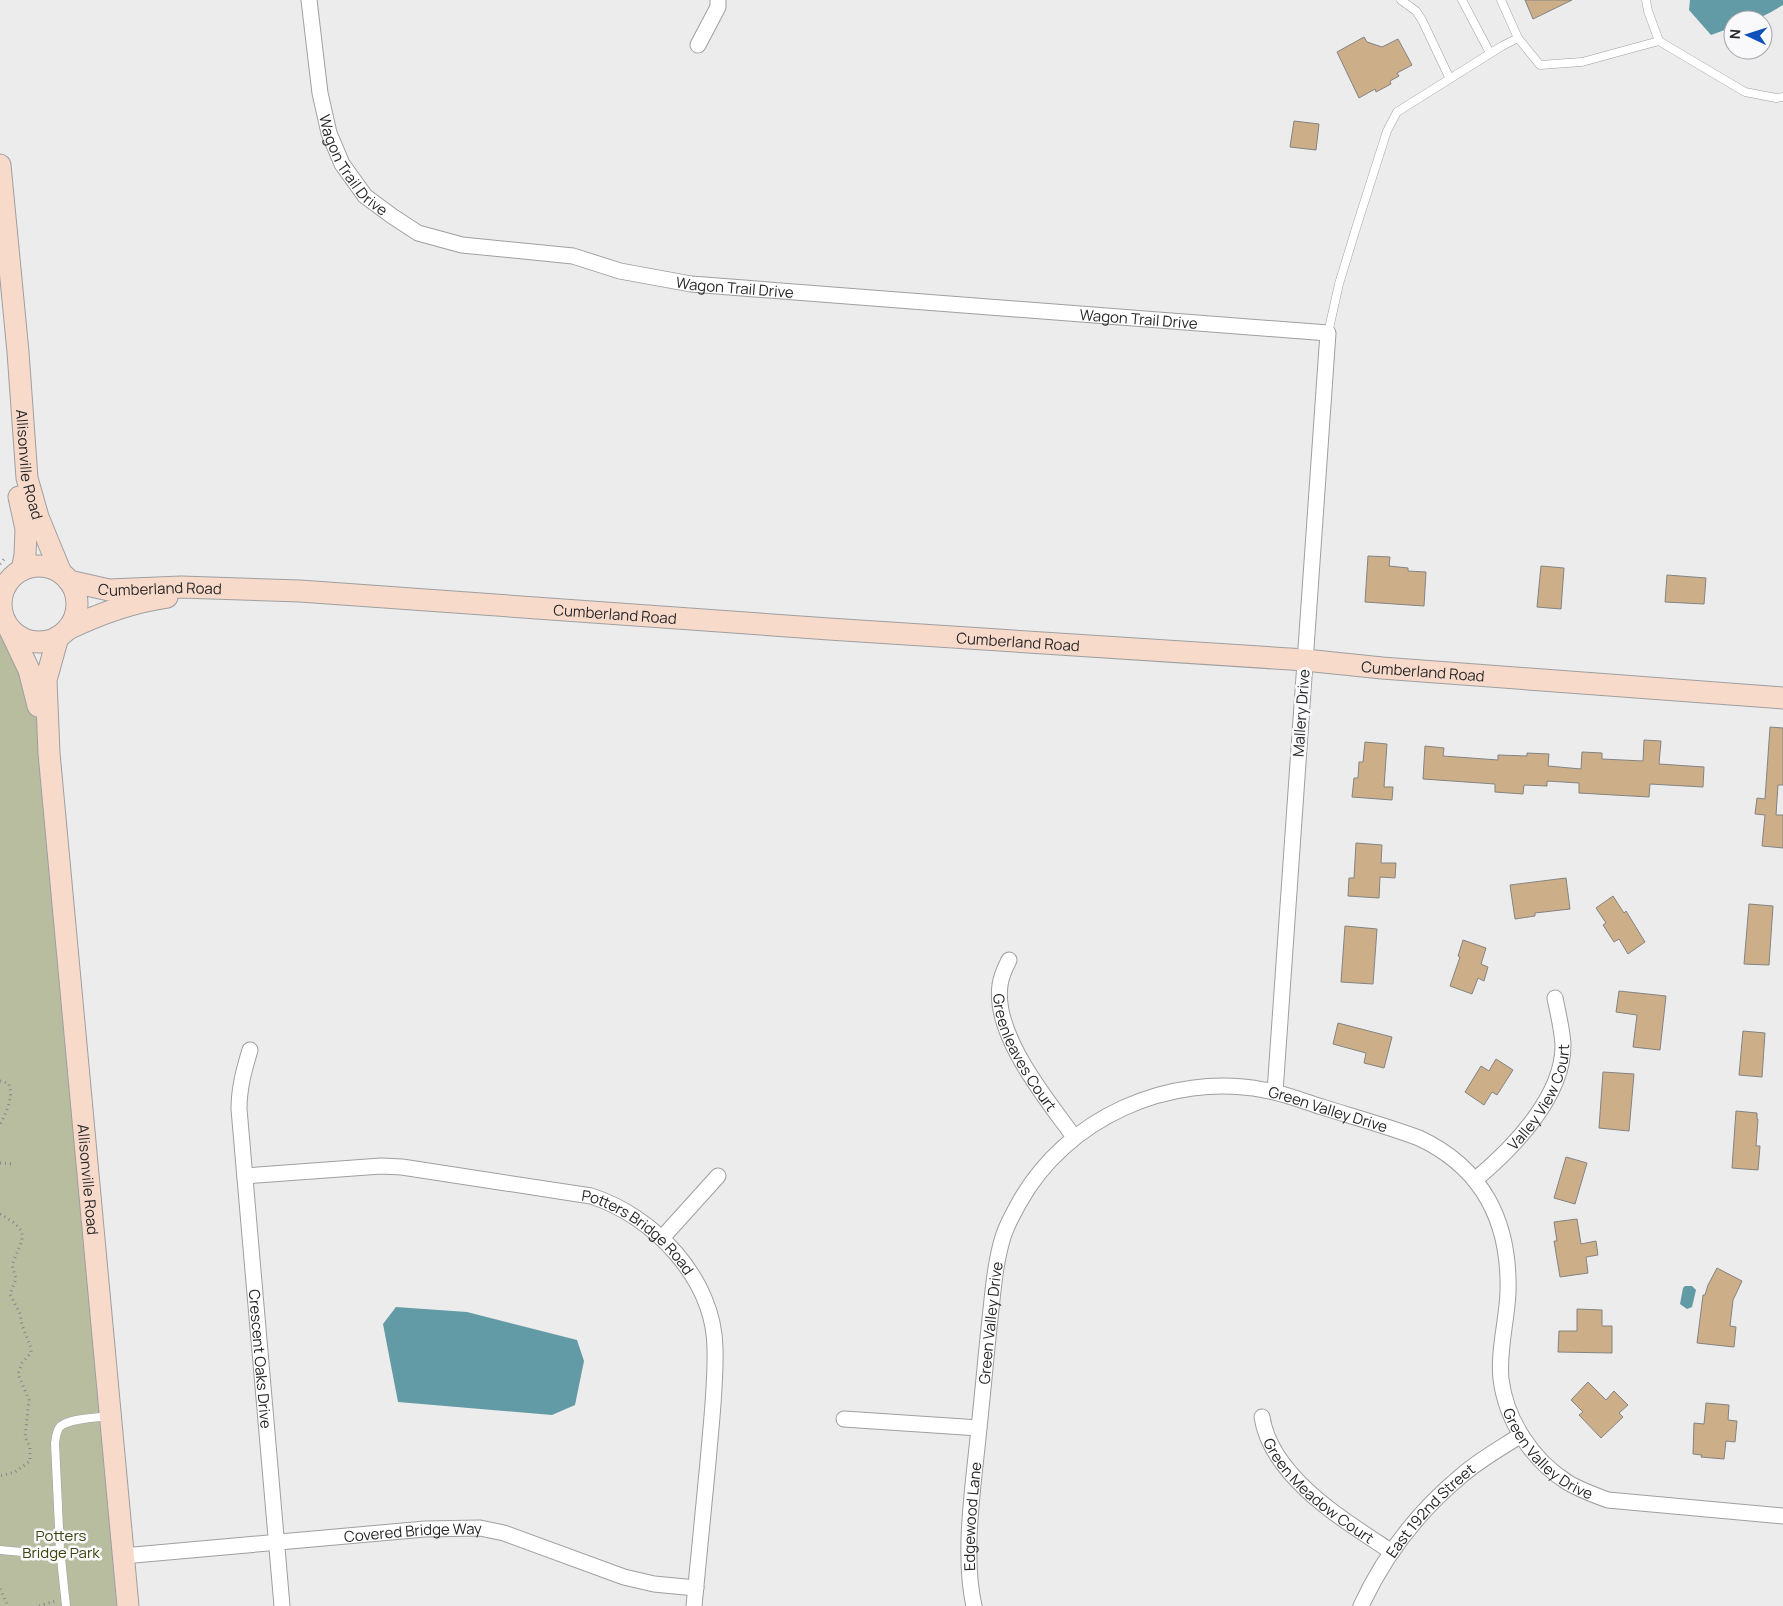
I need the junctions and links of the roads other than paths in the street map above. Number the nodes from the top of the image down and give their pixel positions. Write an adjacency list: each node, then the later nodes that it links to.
1 (310, 0): 14 (street, Wagon Trail Drive)
2 (718, 0): 9 (street)
3 (1401, 0): 11 (lane)
4 (1462, 0): 10 (lane)
5 (1501, 0): 7 (lane)
6 (1646, 0): 8 (lane)
7 (1518, 38): 8 (lane); 10 (lane)
8 (1659, 41): 12 (lane)
9 (698, 45)
10 (1490, 54): 11 (lane)
11 (1450, 78): 14 (lane)
12 (1783, 97)
13 (0, 165): 15 (main road, Allisonville Road)
14 (1328, 333): 21 (street, Mallery Drive)
15 (18, 352): 16 (main road, Allisonville Road); 17 (main road, Allisonville Road)
16 (12, 576): 17 (main road); 19 (main road)
17 (65, 577): 18 (main road, Cumberland Road); 20 (main road)
18 (254, 588): 20 (main road, Cumberland Road); 21 (main road, Cumberland Road)
19 (5, 621): 20 (main road); 23 (main road, Allisonville Road)
20 (63, 633): 23 (main road, Allisonville Road)
21 (1305, 660): 22 (main road, Cumberland Road); 27 (street, Mallery Drive)
22 (1783, 698)
23 (49, 753): 33 (main road, Allisonville Road)
24 (1009, 960): 28 (street, Greenleaves Court)
25 (1555, 998): 31 (street, Valley View Court)
26 (250, 1050): 29 (street, Crescent Oaks Drive)
27 (1275, 1092): 28 (street, Green Valley Drive); 31 (street, Green Valley Drive)
28 (1074, 1137): 36 (street, Green Valley Drive)
29 (245, 1176): 32 (street, Potters Bridge Road); 39 (street, Crescent Oaks Drive)
30 (718, 1176): 32 (street)
31 (1476, 1179): 37 (street, Green Valley Drive)
32 (662, 1238): 44 (street, Potters Bridge Road)
33 (111, 1416): 40 (lane); 43 (main road, Allisonville Road)
34 (1262, 1417): 42 (street, Green Meadow Court)
35 (844, 1419): 36 (street)
36 (979, 1428): 49 (street, Edgewood Lane)
37 (1521, 1435): 38 (street, Green Valley Drive); 42 (street, East 192nd Street)
38 (1783, 1516)
39 (278, 1543): 43 (street, Covered Bridge Way); 44 (street, Covered Bridge Way); 47 (street, Crescent Oaks Drive)
40 (60, 1549): 41 (lane); 45 (lane)
41 (0, 1550)
42 (1392, 1552): 50 (street, East 192nd Street)
43 (123, 1556): 46 (main road, Allisonville Road)
44 (696, 1588): 48 (street, Potters Bridge Road)
45 (66, 1606)
46 (128, 1606)
47 (282, 1606)
48 (694, 1606)
49 (974, 1606)
50 (1361, 1606)

